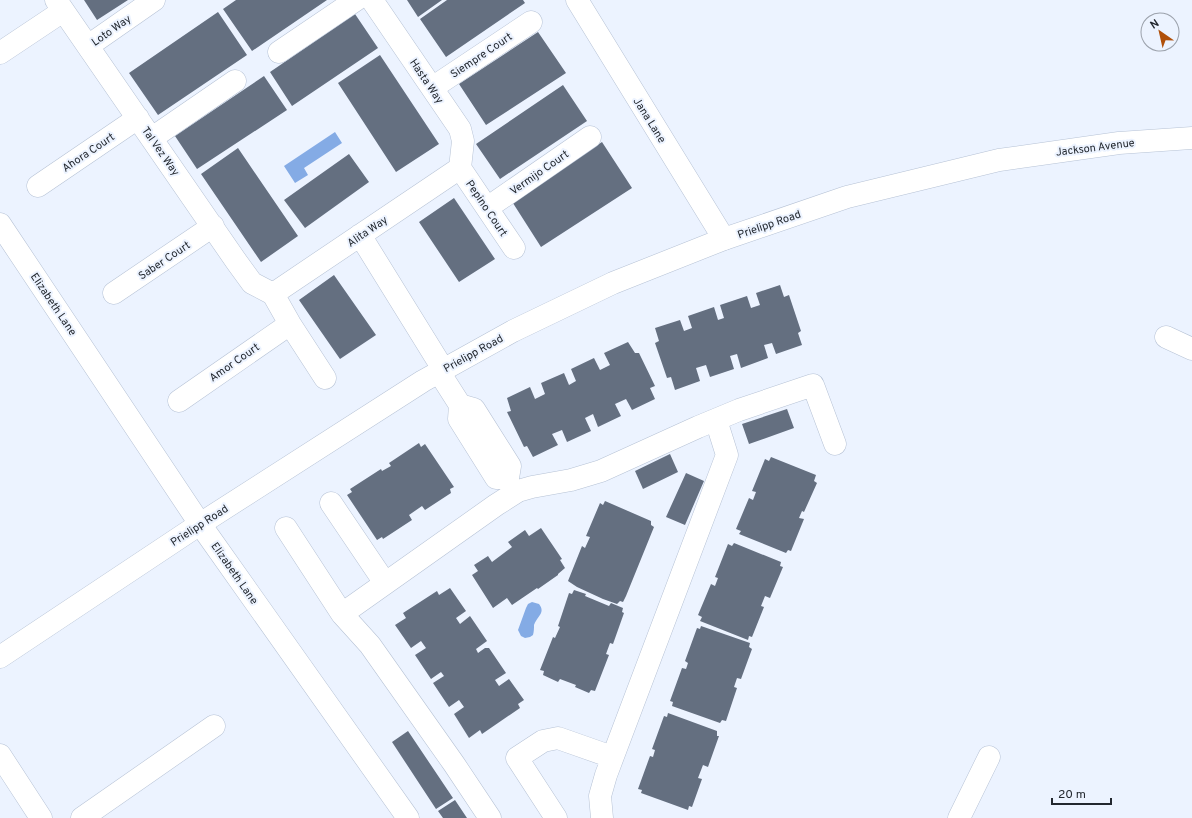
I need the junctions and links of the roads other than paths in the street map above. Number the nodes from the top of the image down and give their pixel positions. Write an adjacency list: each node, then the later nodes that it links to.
1 (154, 0): 7 (street, Loto Way)
2 (356, 0): 8 (street)
3 (372, 0): 11 (street, Hasta Way)
4 (577, 0): 23 (street, Jana Lane)
5 (60, 5): 7 (street, Tal Vez Way); 9 (street)
6 (530, 22): 11 (street, Siempre Court)
7 (88, 46): 12 (street, Tal Vez Way)
8 (279, 52)
9 (0, 53)
10 (235, 81): 14 (street)
11 (432, 88): 17 (street, Hasta Way)
12 (138, 118): 14 (street, Tal Vez Way); 18 (street, Ahora Court)
13 (590, 137): 19 (street, Vermijo Court)
14 (152, 138): 21 (street, Tal Vez Way)
15 (1192, 138): 16 (street, Jackson Avenue)
16 (999, 160): 23 (street, Prielipp Road)
17 (460, 168): 19 (street, Pepino Court); 22 (street, Alita Way)
18 (38, 186)
19 (487, 208): 24 (street, Pepino Court)
20 (0, 224): 37 (street, Elizabeth Lane)
21 (213, 226): 25 (street, Saber Court); 26 (street, Tal Vez Way)
22 (360, 235): 26 (street, Alita Way); 30 (street)
23 (724, 239): 30 (street, Prielipp Road)
24 (514, 248)
25 (114, 293)
26 (273, 294): 27 (street)
27 (290, 324): 31 (street); 32 (street, Amor Court)
28 (1166, 337): 29 (street)
29 (1192, 349)
30 (441, 370): 33 (street); 37 (street, Prielipp Road)
31 (325, 378)
32 (179, 401)
33 (460, 405)
34 (716, 420): 35 (street); 39 (street); 44 (street)
35 (834, 444)
36 (331, 503): 39 (street)
37 (200, 524): 41 (street, Prielipp Road); 49 (street, Elizabeth Lane)
38 (286, 528): 40 (street)
39 (385, 583): 40 (street)
40 (342, 614): 50 (street)
41 (0, 657)
42 (214, 726): 48 (street)
43 (0, 755): 47 (street)
44 (612, 757): 46 (street); 51 (street)
45 (989, 757): 52 (street)
46 (606, 816)
47 (41, 818)
48 (82, 818)
49 (408, 818)
50 (490, 818)
51 (556, 818)
52 (959, 818)

